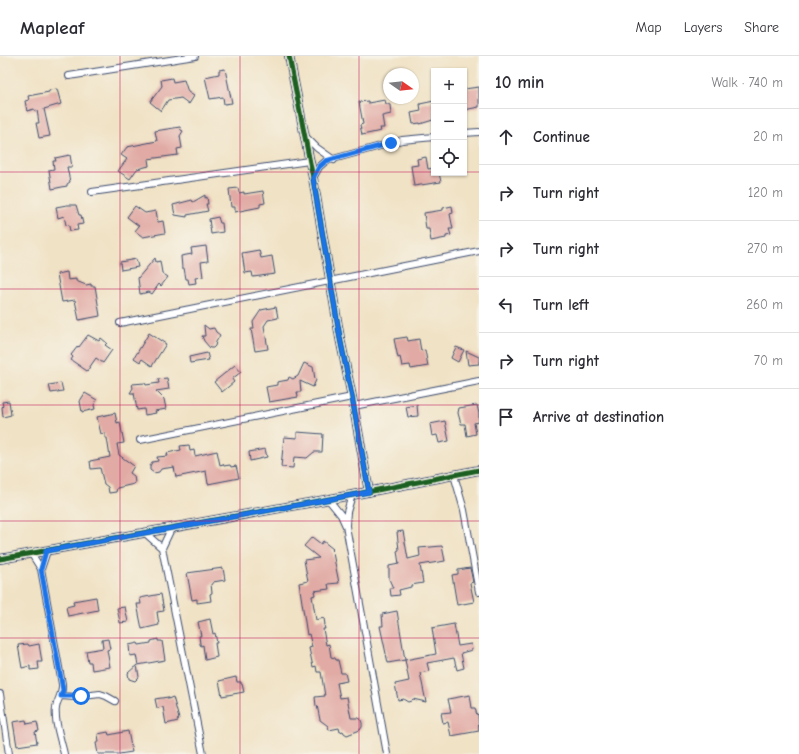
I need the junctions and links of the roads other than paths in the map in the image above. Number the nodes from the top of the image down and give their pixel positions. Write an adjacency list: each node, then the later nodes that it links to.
1 (195, 56): 3 (street)
2 (289, 56): 6 (street)
3 (69, 76)
4 (479, 132): 5 (street)
5 (467, 134)
6 (305, 136): 8 (street); 9 (street)
7 (431, 137): 8 (street)
8 (334, 160): 10 (street)
9 (310, 161): 10 (street); 11 (street)
10 (313, 178): 13 (street)
11 (92, 192)
12 (479, 251): 13 (street)
13 (331, 280): 14 (street); 16 (street)
14 (120, 323)
15 (479, 381): 17 (street)
16 (352, 397): 17 (street); 18 (street)
17 (354, 406): 21 (street)
18 (140, 440)
19 (479, 470): 20 (street)
20 (454, 475): 21 (street); 32 (street)
21 (369, 492): 22 (street)
22 (352, 495): 23 (street); 24 (street)
23 (328, 499): 24 (street); 25 (street)
24 (346, 526): 39 (street)
25 (172, 527): 26 (street); 27 (street)
26 (144, 532): 27 (street); 28 (street)
27 (162, 548): 38 (street)
28 (46, 551): 29 (street); 31 (street)
29 (31, 553): 30 (street); 31 (street)
30 (0, 559)
31 (41, 569): 34 (street)
32 (479, 592)
33 (0, 694): 36 (street)
34 (61, 696): 35 (street); 37 (street)
35 (115, 701)
36 (9, 754)
37 (64, 754)
38 (203, 754)
39 (386, 754)

